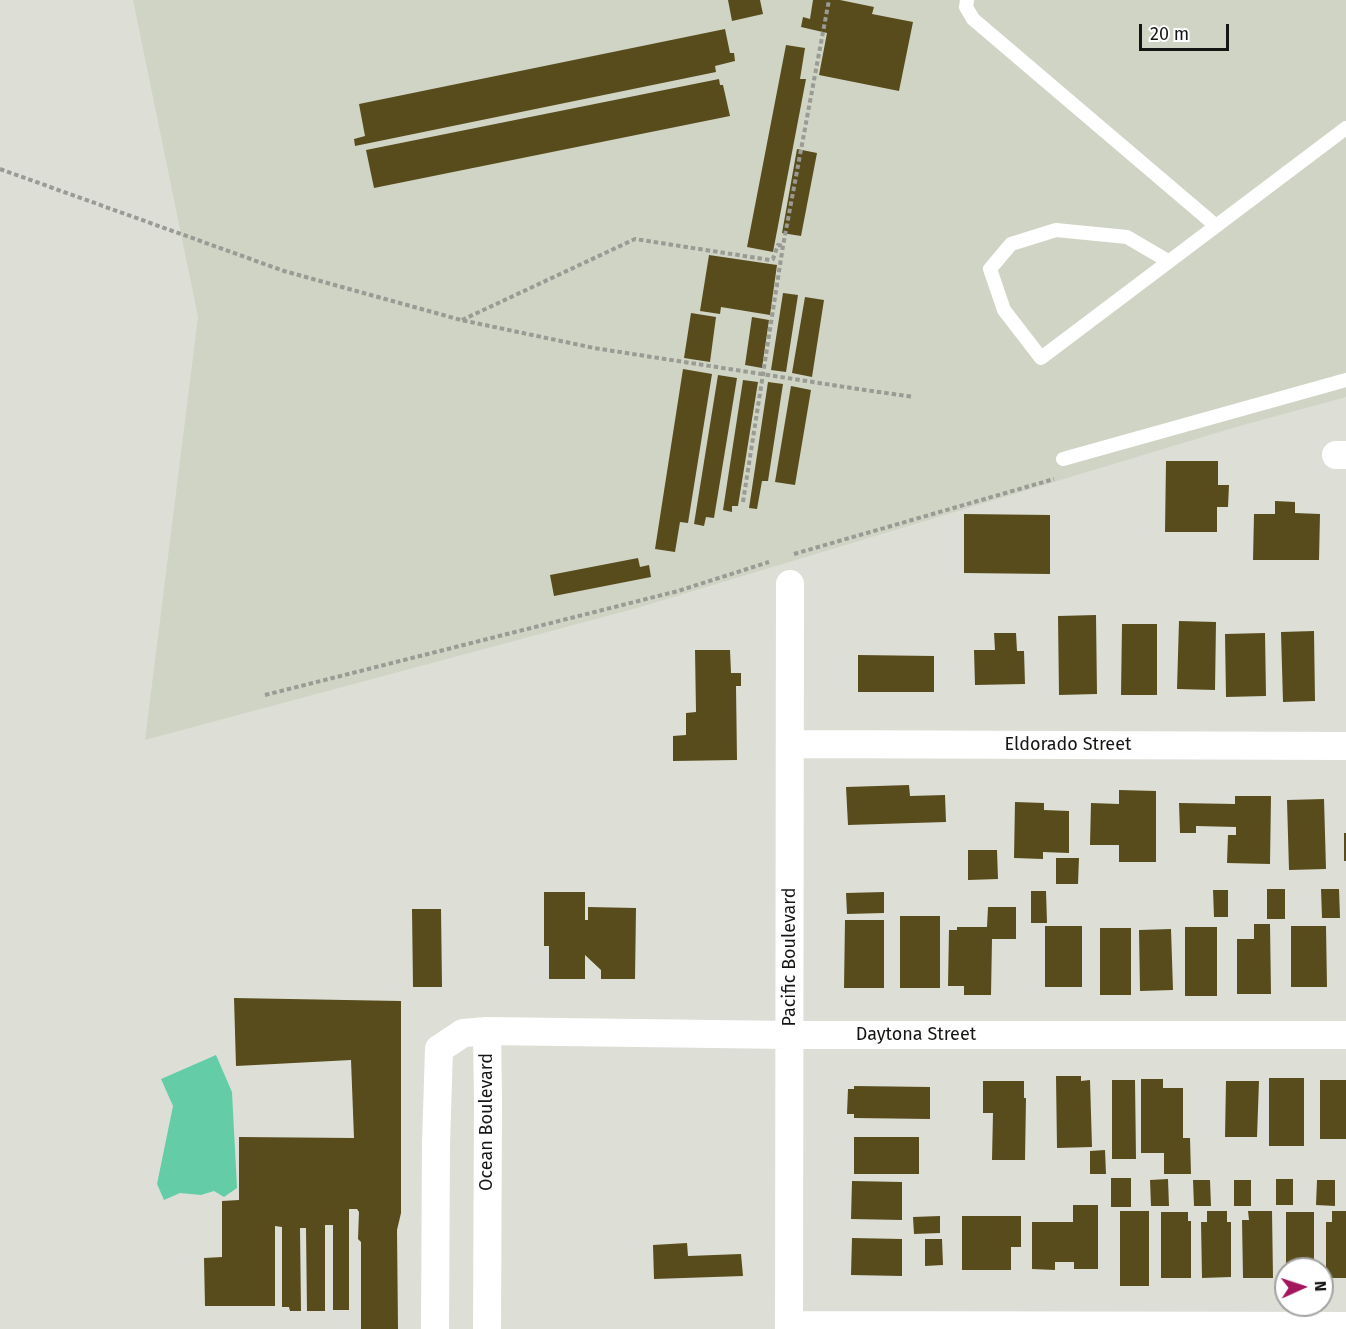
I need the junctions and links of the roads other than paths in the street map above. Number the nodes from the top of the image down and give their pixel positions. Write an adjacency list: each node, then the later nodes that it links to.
1 (967, 0): 3 (lane)
2 (1346, 128): 3 (lane)
3 (1215, 225): 4 (lane)
4 (1168, 261): 4 (lane)
5 (1346, 380): 6 (lane)
6 (1063, 459)
7 (788, 571): 8 (street, Pacific Boulevard)
8 (790, 744): 9 (street, Eldorado Street); 11 (street, Pacific Boulevard)
9 (1346, 746)
10 (487, 1031): 11 (street, Daytona Street); 15 (street, Ocean Boulevard); 16 (street, Ocean Boulevard)
11 (789, 1035): 12 (street, Daytona Street); 14 (street, Pacific Boulevard)
12 (1346, 1035)
13 (1346, 1326): 14 (street)
14 (789, 1327)
15 (435, 1329)
16 (487, 1329)

